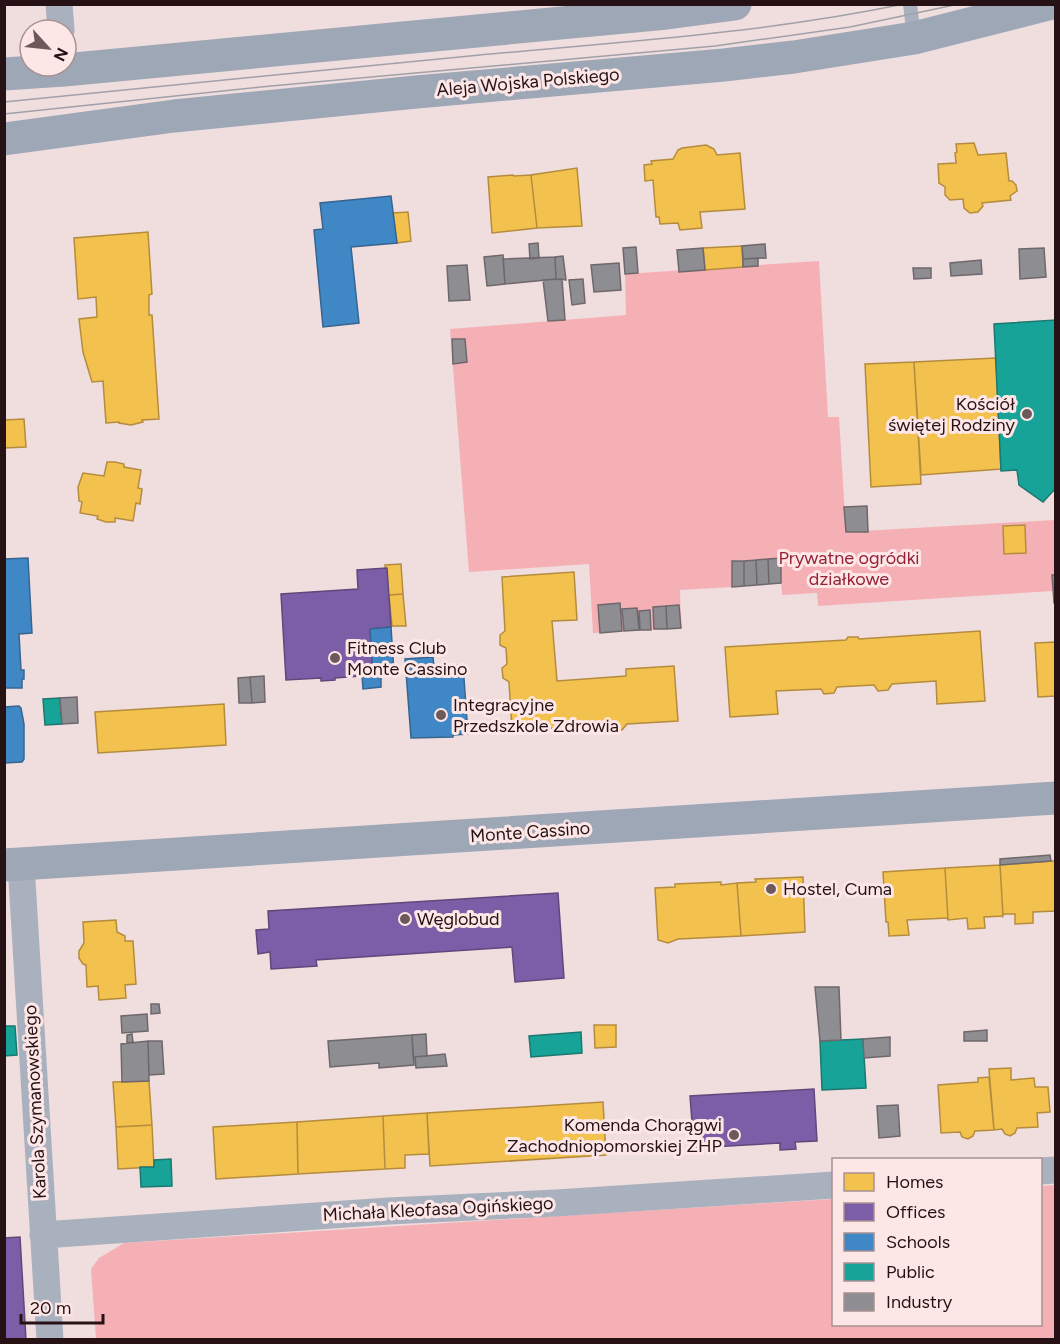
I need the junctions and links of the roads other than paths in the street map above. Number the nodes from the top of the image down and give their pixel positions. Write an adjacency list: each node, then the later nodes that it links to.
1 (735, 4): 5 (main road)
2 (910, 4): 4 (lane)
3 (1048, 4): 4 (main road, Aleja Wojska Polskiego)
4 (914, 38): 6 (main road, Aleja Wojska Polskiego)
5 (78, 67)
6 (4, 139)
7 (1056, 798): 8 (main road, Monte Cassino)
8 (13, 865): 10 (street, Karola Szymanowskiego)
9 (832, 1185): 10 (street, Michała Kleofasa Ogińskiego)
10 (43, 1235): 11 (street, Karola Szymanowskiego)
11 (50, 1340)

